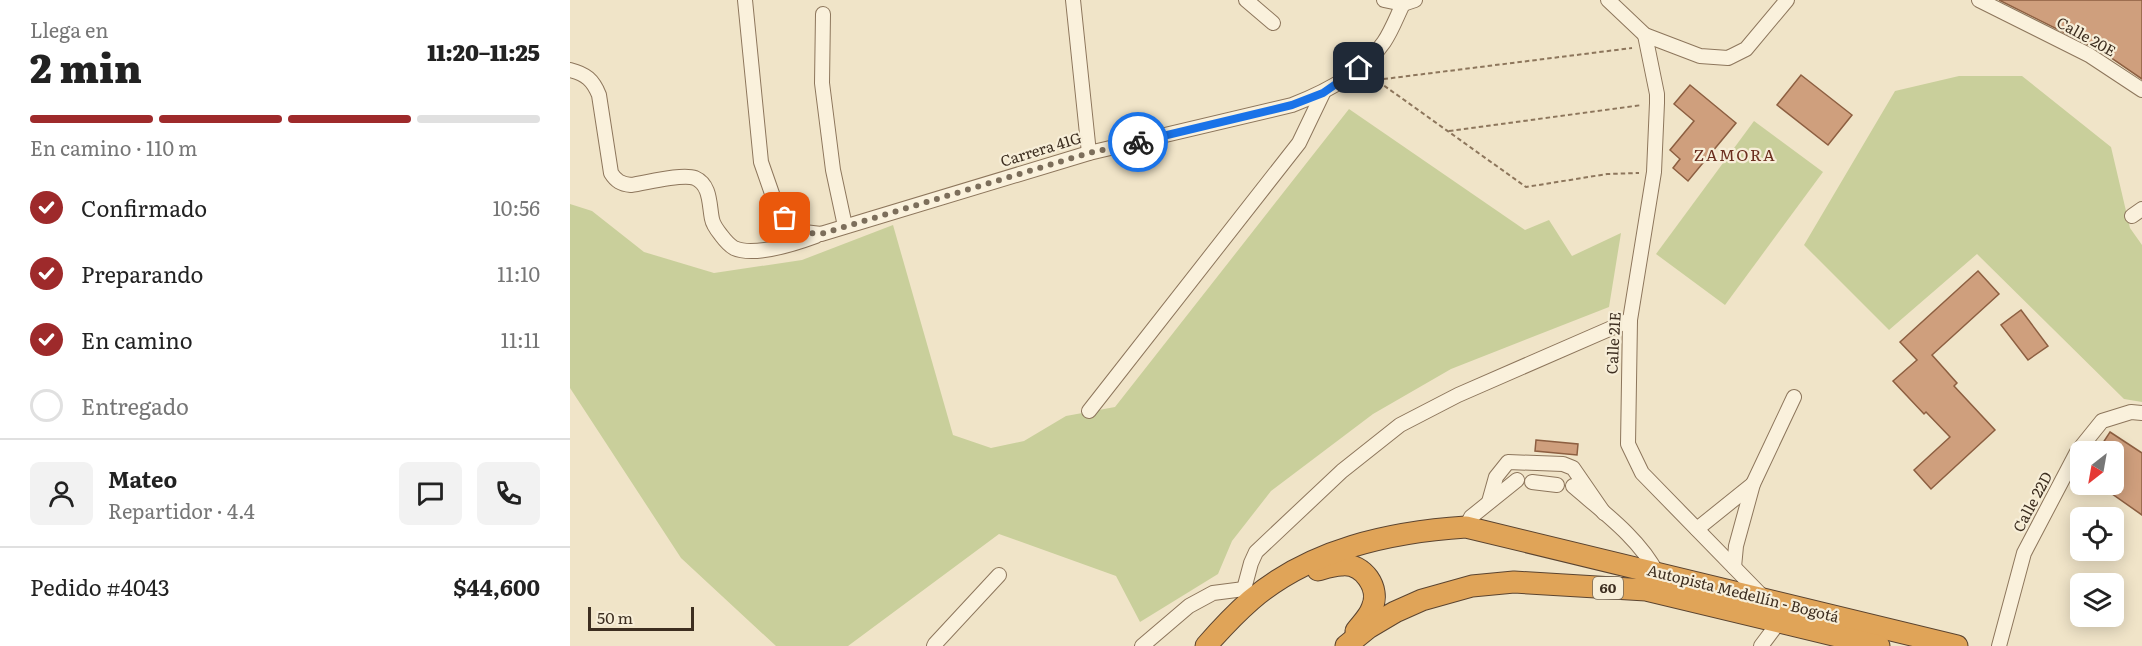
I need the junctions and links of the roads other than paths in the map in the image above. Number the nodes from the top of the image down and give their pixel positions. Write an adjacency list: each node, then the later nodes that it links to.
1 (745, 0): 17 (street)
2 (1073, 0): 15 (street)
3 (1246, 0): 10 (street)
4 (1384, 0): 8 (street)
5 (1608, 0): 11 (street)
6 (1786, 0): 11 (street)
7 (1979, 0): 13 (street, Calle 20E)
8 (1409, 2): 14 (street, Carrera 41G)
9 (823, 14): 16 (street)
10 (1273, 23)
11 (1646, 41): 18 (street, Calle 21E)
12 (570, 70): 17 (street, Carrera 41G)
13 (2142, 90)
14 (1323, 93): 15 (street, Carrera 41G); 20 (street)
15 (1089, 153): 16 (street, Carrera 41G)
16 (844, 226): 17 (street, Carrera 41G)
17 (821, 234)
18 (1630, 320): 30 (street, Calle 21E); 35 (street)
19 (1794, 397): 24 (street)
20 (1089, 411)
21 (2142, 413): 45 (street, Calle 22D)
22 (1517, 480): 27 (street)
23 (1532, 482): 25 (street)
24 (1753, 484): 30 (street); 31 (street)
25 (1557, 485)
26 (1573, 486): 28 (street)
27 (1489, 502): 28 (street); 29 (street)
28 (1604, 513): 32 (street)
29 (1466, 527): 32 (highway, Autopista Medellín - Bogotá / 60); 34 (highway, Autopista Medellín - Bogotá / 60)
30 (1696, 529): 31 (street, Calle 21E)
31 (1734, 567): 36 (street, Calle 21E)
32 (1657, 573): 36 (highway, Autopista Medellín - Bogotá / 60)
33 (999, 575): 38 (street)
34 (1278, 580): 35 (highway, Autopista Medellín - Bogotá / 60); 41 (highway)
35 (1248, 594): 39 (street); 40 (highway, Autopista Medellín - Bogotá / 60)
36 (1767, 600): 44 (highway, Autopista Medellín - Bogotá / 60)
37 (1779, 622): 41 (highway, Autopista Medellín - Bogotá / 60); 42 (street); 43 (highway, Autopista Medellín - Bogotá / 60)
38 (934, 646)
39 (1142, 646)
40 (1206, 646)
41 (1345, 646)
42 (1761, 646)
43 (1880, 646)
44 (1957, 646)
45 (1999, 646)

